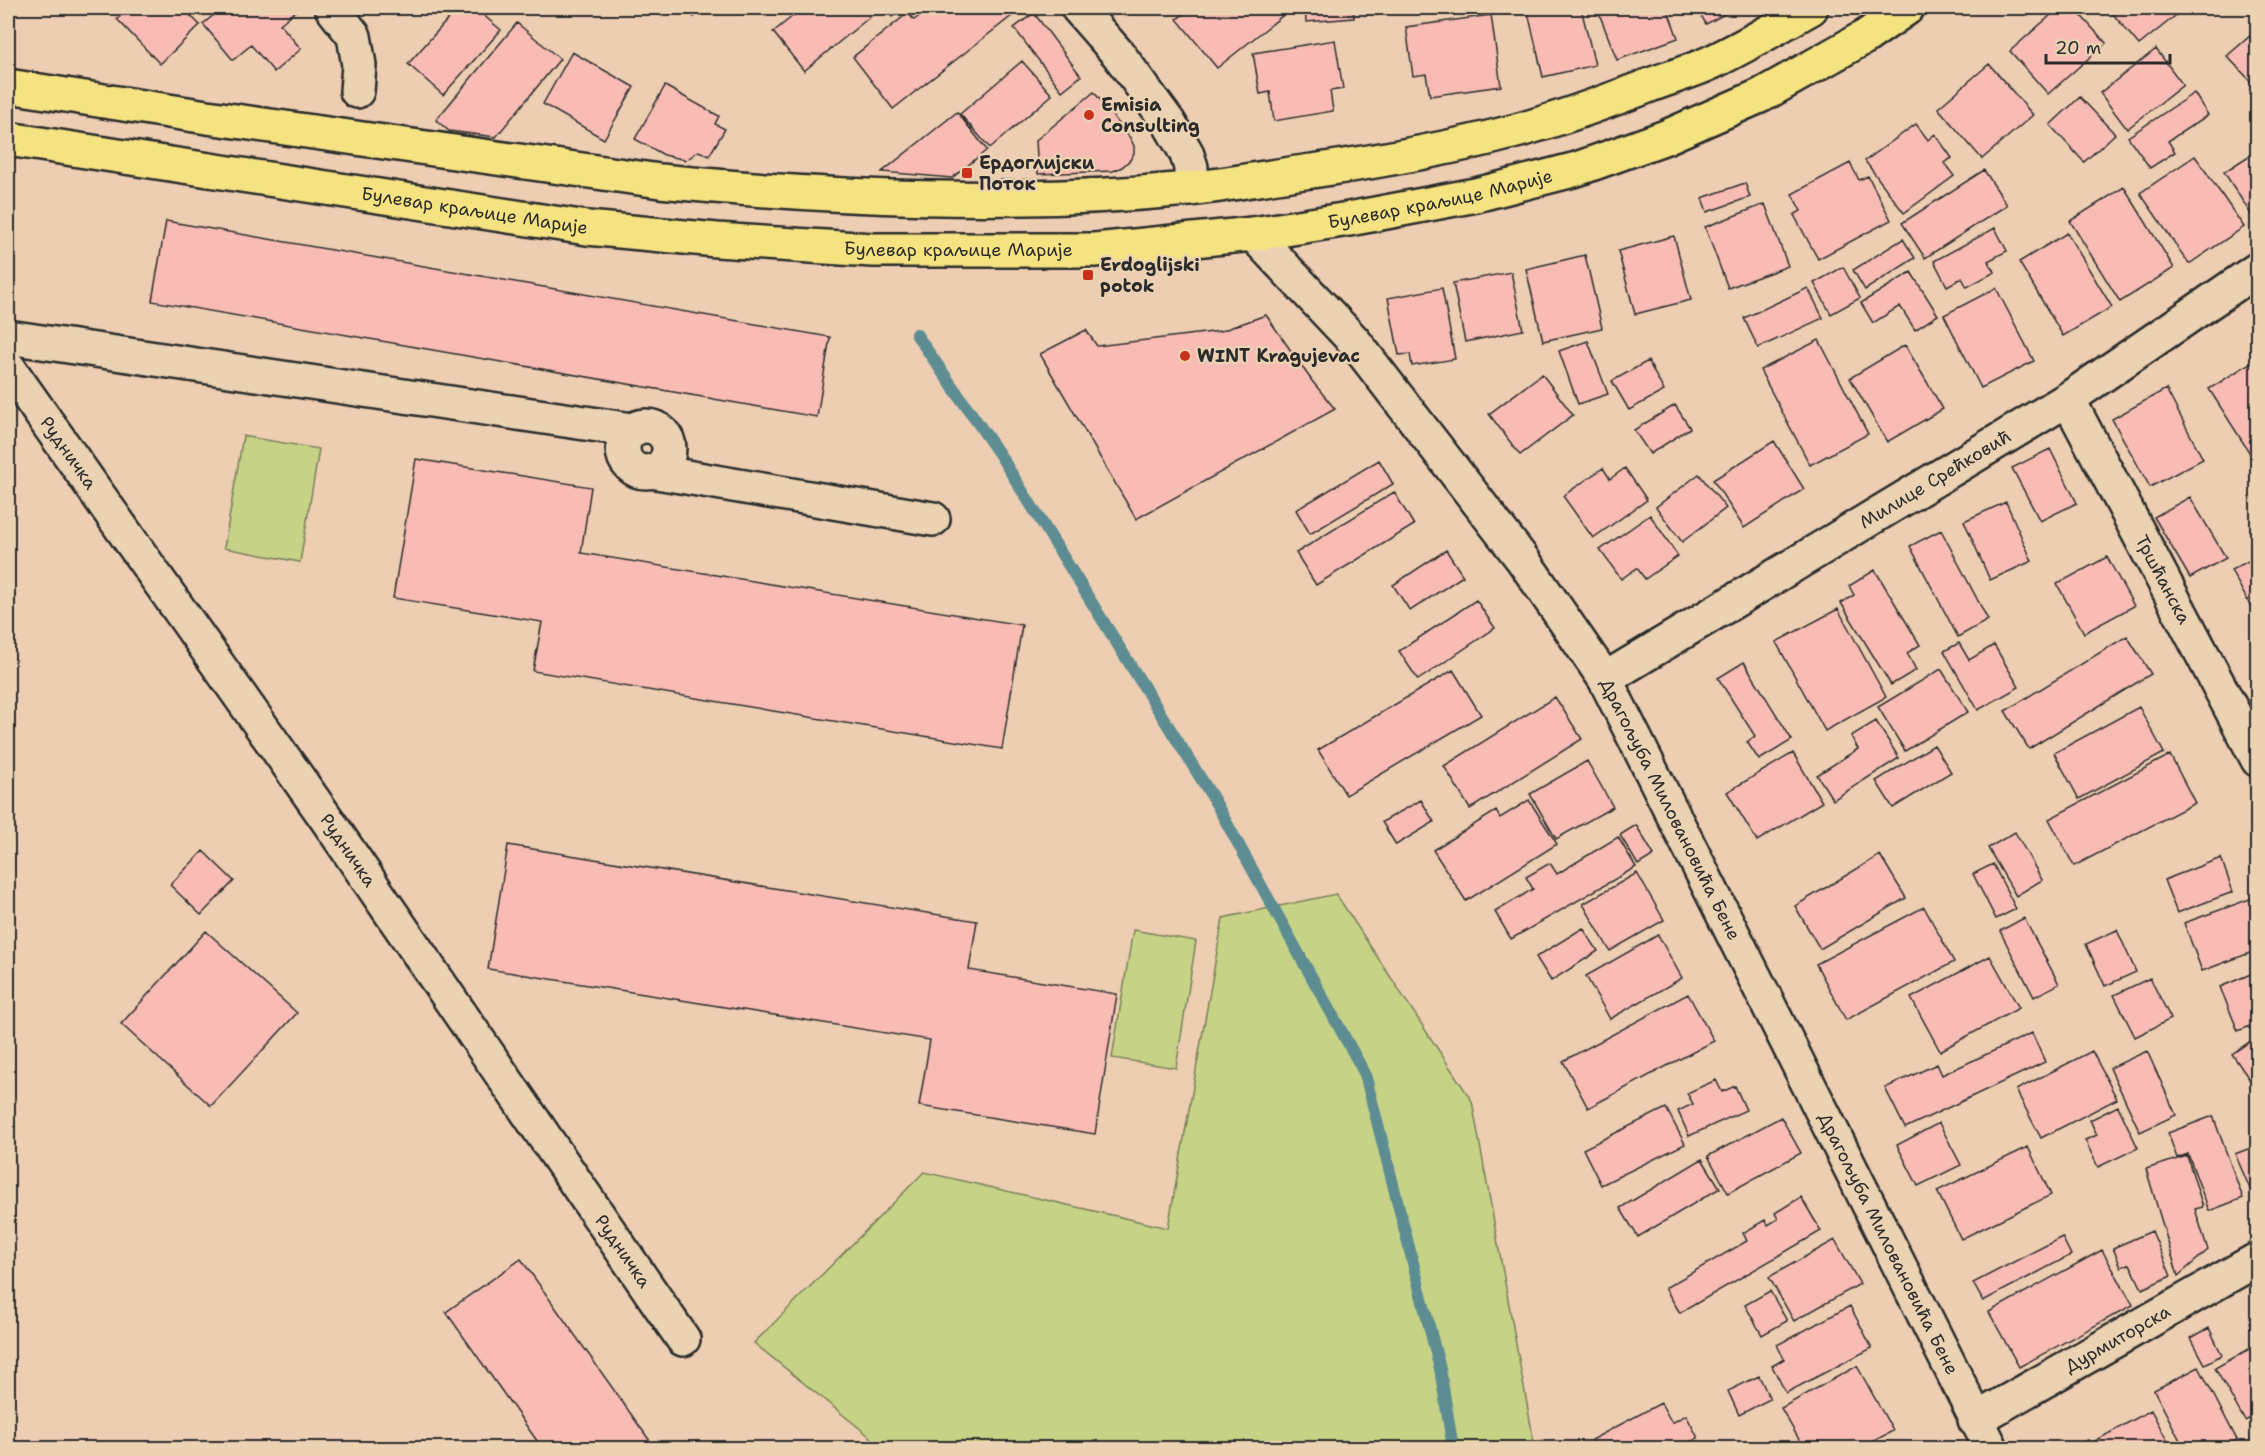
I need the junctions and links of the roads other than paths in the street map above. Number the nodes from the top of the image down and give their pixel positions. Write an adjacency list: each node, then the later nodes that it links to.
1 (332, 8): 6 (street)
2 (1078, 8): 8 (street)
3 (1811, 8): 8 (main road)
4 (1907, 8): 9 (main road, Булевар краљице Марије)
5 (8, 86): 8 (main road)
6 (357, 91)
7 (8, 140): 9 (main road, Булевар краљице Марије)
8 (1191, 189)
9 (1253, 234): 15 (street, Драгољуба Миловановића Бене)
10 (2258, 269): 13 (street, Милице Срећковић)
11 (8, 337): 14 (street)
12 (8, 367): 18 (street, Рудничка)
13 (2068, 399): 15 (street, Милице Срећковић); 16 (street, Тршћанска)
14 (933, 519)
15 (1605, 679): 19 (street, Драгољуба Миловановића Бене)
16 (2258, 760)
17 (2258, 1259): 19 (street, Дурмиторска)
18 (683, 1339)
19 (1975, 1419): 20 (street, Драгољуба Миловановића Бене)
20 (1991, 1449)

